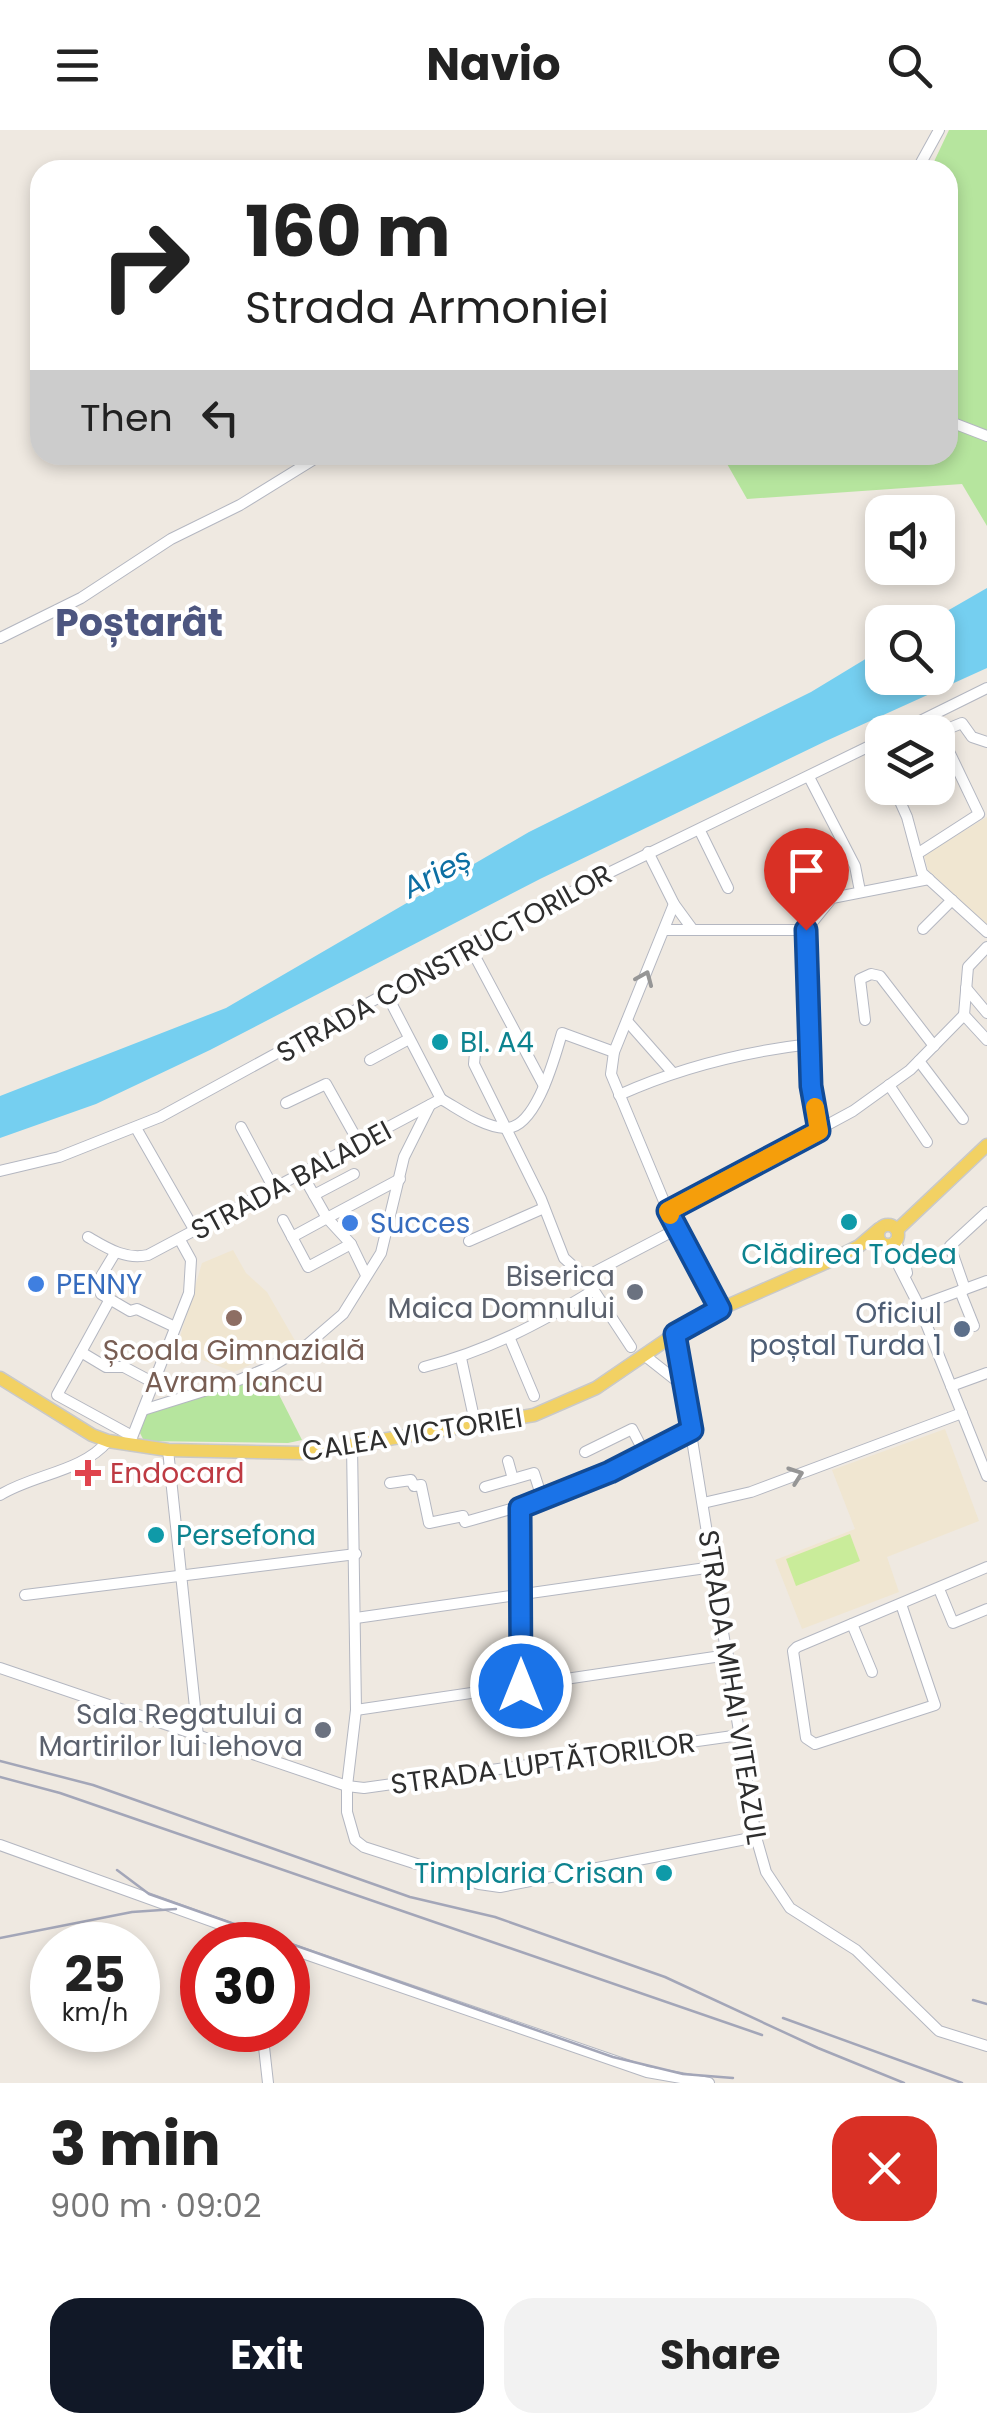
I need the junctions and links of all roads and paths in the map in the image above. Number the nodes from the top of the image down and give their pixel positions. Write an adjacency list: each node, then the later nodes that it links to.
1 (939, 130): 2 (street)
2 (922, 160)
3 (958, 425): 4 (street)
4 (987, 436)
5 (304, 465): 6 (street)
6 (0, 638)
7 (987, 688): 8 (street)
8 (934, 715)
9 (955, 726): 10 (street)
10 (987, 742)
11 (865, 749): 13 (street, STRADA CONSTRUCTORILOR)
12 (955, 764): 17 (street)
13 (809, 777): 15 (street, STRADA CONSTRUCTORILOR); 20 (street)
14 (900, 805): 17 (street)
15 (700, 830): 16 (street, STRADA CONSTRUCTORILOR); 19 (street)
16 (648, 852): 22 (street); 29 (street, STRADA CONSTRUCTORILOR)
17 (917, 854): 18 (street)
18 (929, 878): 20 (street); 21 (street)
19 (728, 888)
20 (860, 891): 26 (street)
21 (952, 900): 23 (street); 27 (street)
22 (674, 904): 24 (street); 25 (street)
23 (923, 929)
24 (665, 930): 25 (street); 35 (street, one-way to 24)
25 (693, 930): 26 (street)
26 (806, 930): 39 (street)
27 (987, 932)
28 (987, 947): 30 (street)
29 (471, 948): 31 (street, STRADA CONSTRUCTORILOR); 46 (street)
30 (965, 988): 32 (street); 33 (street)
31 (387, 995): 36 (street); 52 (street, STRADA CONSTRUCTORILOR)
32 (987, 1013)
33 (964, 1015): 37 (street); 40 (street)
34 (865, 1020): 40 (street)
35 (627, 1021): 41 (street); 44 (street)
36 (409, 1039): 42 (street); 48 (street)
37 (987, 1040)
38 (476, 1042): 53 (street)
39 (810, 1044): 44 (street); 54 (street)
40 (934, 1046): 43 (street)
41 (614, 1052): 46 (street); 47 (street)
42 (370, 1060)
43 (919, 1060): 45 (street); 50 (street)
44 (672, 1072): 47 (street)
45 (889, 1085): 54 (street); 55 (street)
46 (544, 1086): 53 (street)
47 (618, 1095): 65 (street)
48 (435, 1102): 53 (street); 56 (street, STRADA BALADEI); 61 (street)
49 (286, 1103): 56 (street)
50 (963, 1119)
51 (240, 1127): 62 (street)
52 (136, 1128): 58 (street, STRADA CONSTRUCTORILOR); 70 (street)
53 (507, 1129): 64 (street)
54 (819, 1131): 65 (street)
55 (927, 1142)
56 (359, 1143): 59 (street, STRADA BALADEI)
57 (987, 1145): 71 (main road, CALEA VICTORIEI)
58 (0, 1171)
59 (302, 1174): 62 (street, STRADA BALADEI); 63 (street)
60 (354, 1174): 63 (street)
61 (400, 1179): 67 (street); 78 (street)
62 (274, 1189): 70 (street, STRADA BALADEI)
63 (314, 1195): 67 (street)
64 (544, 1208): 75 (street); 79 (street)
65 (668, 1211): 69 (street)
66 (987, 1212): 82 (street)
67 (326, 1218): 73 (street); 76 (street)
68 (283, 1220): 73 (street)
69 (677, 1228): 79 (street); 85 (street)
70 (195, 1231): 74 (street, STRADA BALADEI)
71 (888, 1235): 84 (street); 85 (main road, CALEA VICTORIEI)
72 (88, 1237): 77 (street)
73 (292, 1237): 76 (street)
74 (180, 1240): 77 (street); 87 (street, STRADA BALADEI)
75 (469, 1242)
76 (351, 1244): 78 (street)
77 (115, 1253): 83 (street)
78 (366, 1275): 101 (street)
79 (585, 1276): 81 (street)
80 (987, 1280): 82 (street)
81 (594, 1290): 89 (street); 90 (street)
82 (963, 1290): 84 (street); 86 (street)
83 (109, 1301): 87 (street); 91 (street)
84 (920, 1306): 99 (street)
85 (720, 1309): 88 (main road, CALEA VICTORIEI)
86 (974, 1326)
87 (176, 1327): 97 (street, STRADA BALADEI)
88 (675, 1334): 92 (main road, CALEA VICTORIEI); 98 (street, STRADA MIHAI VITEAZUL)
89 (510, 1339): 93 (street); 100 (street)
90 (632, 1347)
91 (81, 1352): 97 (street); 107 (street)
92 (644, 1355): 98 (street); 103 (main road, CALEA VICTORIEI)
93 (461, 1358): 94 (street); 103 (street)
94 (424, 1367)
95 (987, 1373): 99 (street)
96 (0, 1378): 106 (main road, CALEA VICTORIEI)
97 (154, 1383): 101 (street, STRADA BALADEI)
98 (684, 1386): 105 (street, STRADA MIHAI VITEAZUL)
99 (951, 1386): 102 (street)
100 (534, 1396)
101 (143, 1410): 107 (street, STRADA BALADEI)
102 (962, 1413): 114 (street); 120 (street, one-way to 102)
103 (476, 1427): 109 (main road, CALEA VICTORIEI)
104 (597, 1428): 108 (street)
105 (692, 1430): 112 (street); 120 (street, STRADA MIHAI VITEAZUL)
106 (108, 1441): 107 (main road, CALEA VICTORIEI); 118 (street)
107 (130, 1441): 110 (main road, CALEA VICTORIEI)
108 (604, 1442): 111 (street); 112 (street)
109 (352, 1445): 110 (main road, CALEA VICTORIEI); 122 (street)
110 (168, 1450): 125 (street)
111 (585, 1452)
112 (645, 1454): 119 (street)
113 (508, 1461): 115 (street)
114 (987, 1476)
115 (513, 1479): 117 (street); 119 (street)
116 (390, 1482): 121 (street)
117 (485, 1487)
118 (0, 1495)
119 (543, 1500): 121 (street)
120 (703, 1504): 123 (street, STRADA MIHAI VITEAZUL)
121 (520, 1508): 128 (street)
122 (356, 1554): 125 (street); 131 (street)
123 (712, 1567): 128 (street); 133 (street, STRADA MIHAI VITEAZUL)
124 (987, 1567): 126 (street)
125 (180, 1575): 127 (street); 139 (street)
126 (939, 1588): 129 (street); 130 (street)
127 (25, 1594)
128 (520, 1595): 131 (street); 136 (street)
129 (901, 1604): 132 (street); 132 (street)
130 (987, 1609)
131 (356, 1618): 137 (street)
132 (852, 1624): 135 (street)
133 (728, 1655): 136 (street); 138 (street, STRADA MIHAI VITEAZUL)
134 (0, 1668): 139 (street)
135 (872, 1672)
136 (521, 1686): 137 (street)
137 (356, 1710): 140 (street)
138 (740, 1735): 140 (street, STRADA LUPTĂTORILOR); 141 (street, STRADA MIHAI VITEAZUL)
139 (198, 1736): 140 (street)
140 (346, 1786): 141 (street)
141 (756, 1837): 145 (street, STRADA MIHAI VITEAZUL)
142 (0, 1845): 143 (street)
143 (211, 1922)
144 (310, 1958): 148 (street)
145 (987, 2046)
146 (265, 2052): 147 (street)
147 (268, 2083)
148 (709, 2083)

